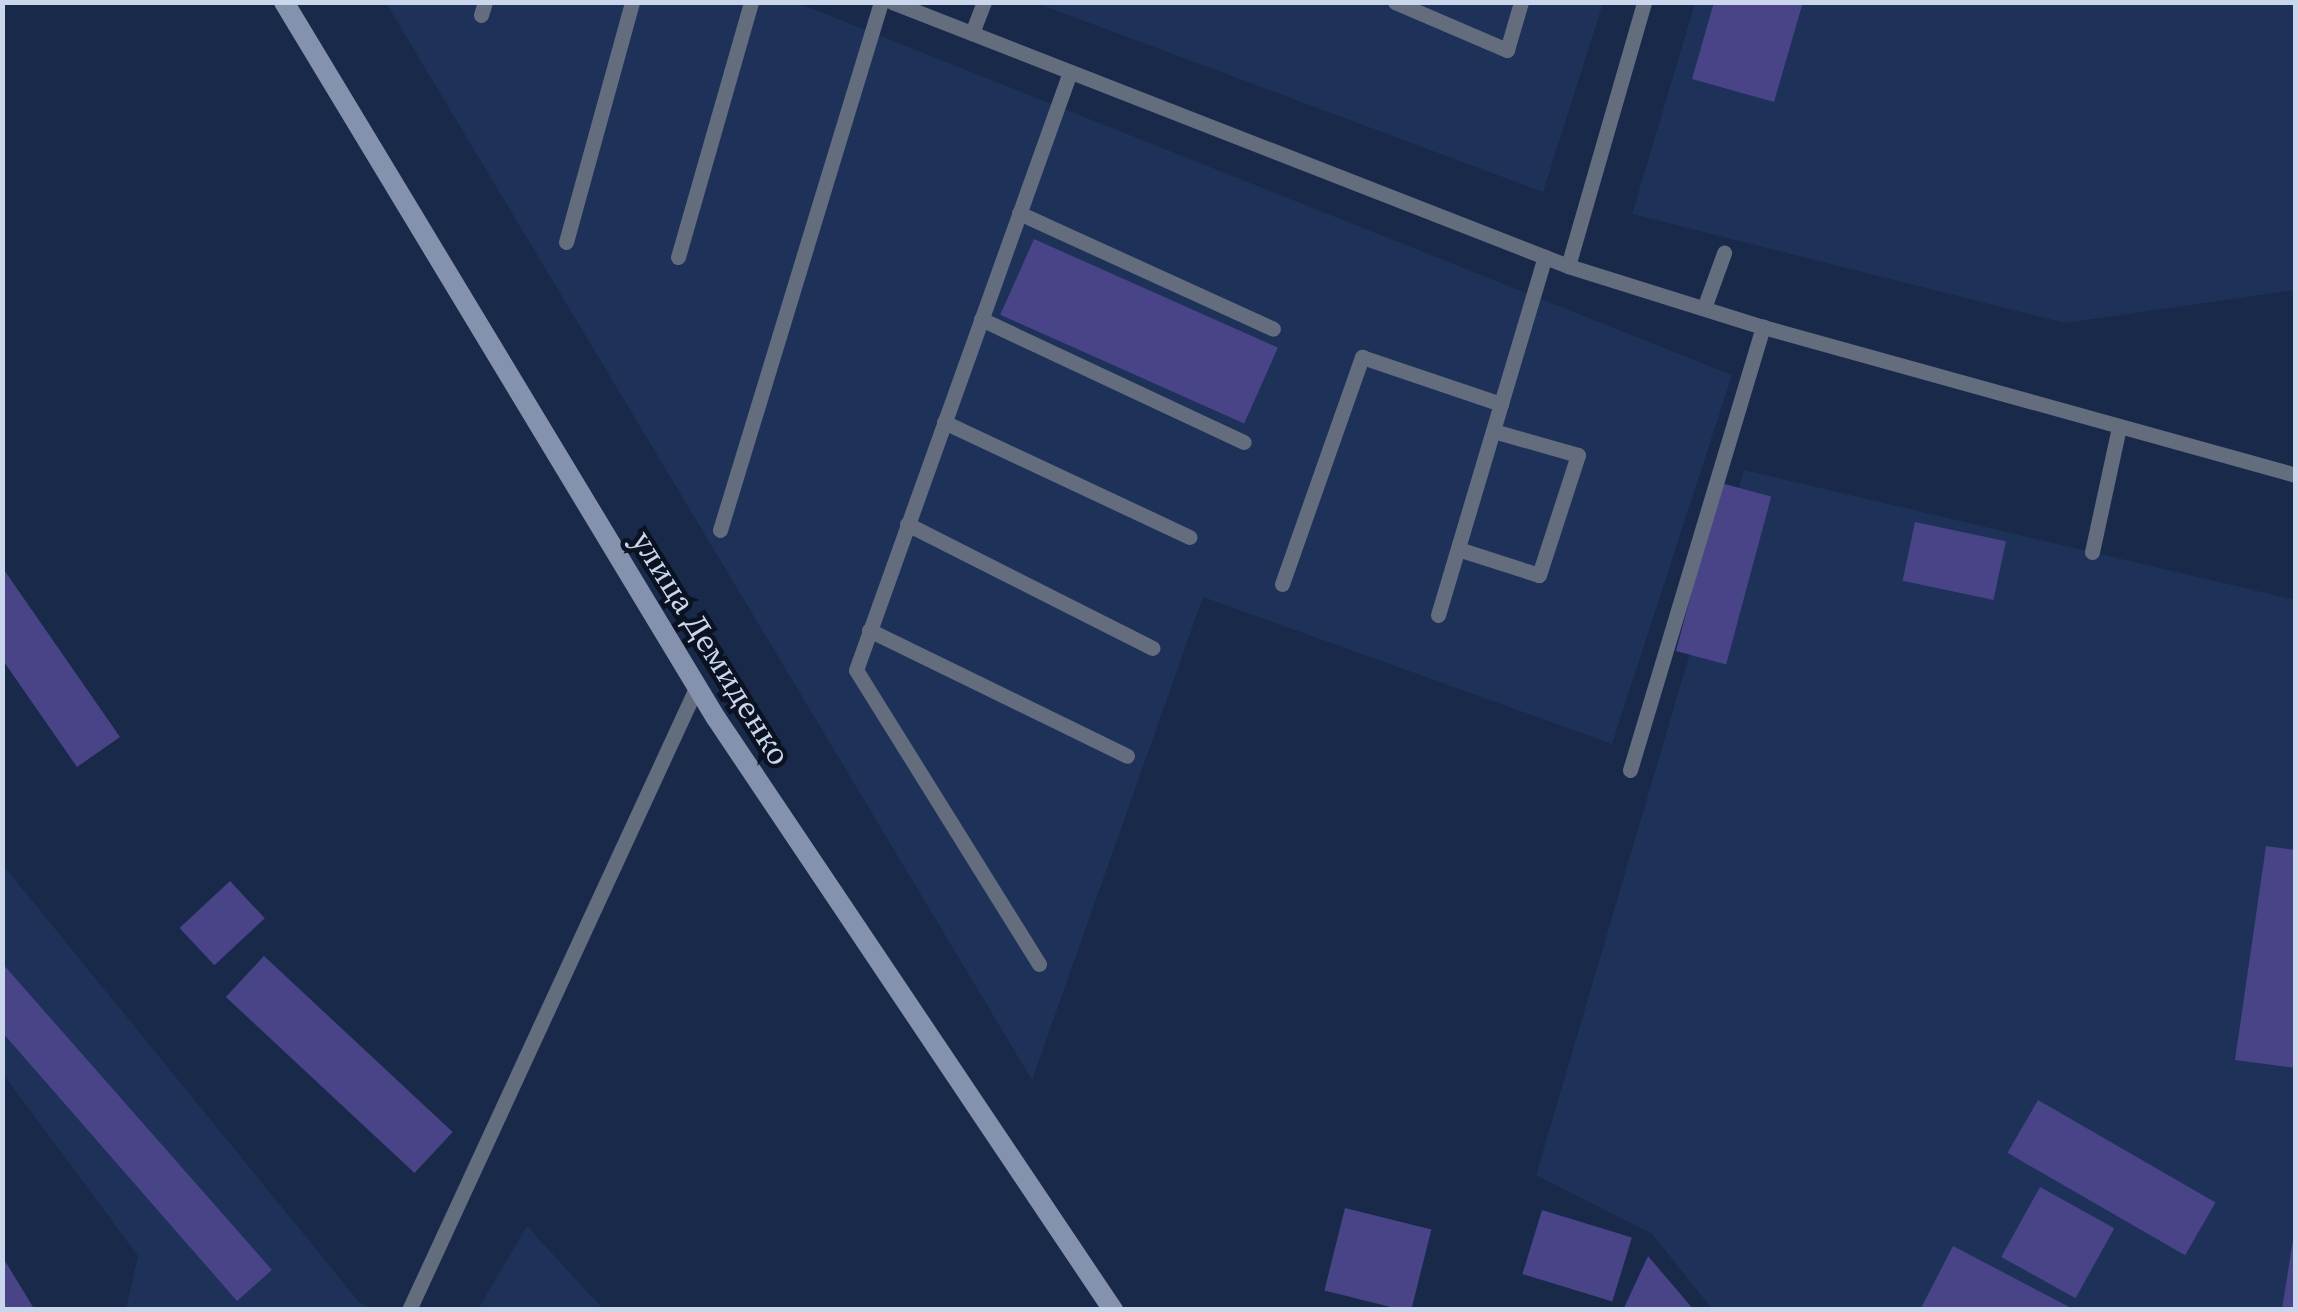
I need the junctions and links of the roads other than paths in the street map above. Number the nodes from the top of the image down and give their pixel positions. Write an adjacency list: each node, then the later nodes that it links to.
1 (284, 2): 37 (main road, улица Демиденко)
2 (632, 2): 13 (lane)
3 (751, 2): 15 (lane)
4 (882, 2): 29 (lane)
5 (892, 2): 10 (lane)
6 (984, 2): 10 (lane)
7 (1394, 2): 8 (lane)
8 (1522, 2)
9 (1644, 2): 17 (lane)
10 (972, 33): 11 (lane)
11 (1070, 72): 12 (lane); 16 (lane)
12 (1020, 213): 19 (lane); 21 (lane)
13 (566, 242)
14 (1724, 252): 18 (lane)
15 (678, 257)
16 (1545, 257): 17 (lane); 22 (lane)
17 (1568, 266): 18 (lane)
18 (1704, 308): 20 (lane)
19 (981, 319): 23 (lane); 26 (lane)
20 (1764, 328): 24 (lane); 39 (lane)
21 (1273, 329)
22 (1501, 404): 25 (lane); 33 (lane)
23 (944, 422): 28 (lane); 30 (lane)
24 (2120, 427): 27 (lane); 32 (lane)
25 (1493, 431): 31 (lane); 31 (lane)
26 (1244, 442)
27 (2296, 475)
28 (907, 524): 35 (lane); 36 (lane)
29 (720, 530)
30 (1189, 537)
31 (1458, 549): 34 (lane)
32 (2092, 552)
33 (1282, 584)
34 (1438, 615)
35 (869, 630): 38 (lane); 40 (lane)
36 (1152, 648)
37 (697, 686): 41 (lane); 42 (main road, улица Демиденко)
38 (1127, 756)
39 (1630, 770)
40 (1039, 964)
41 (410, 1310)
42 (1113, 1310)

